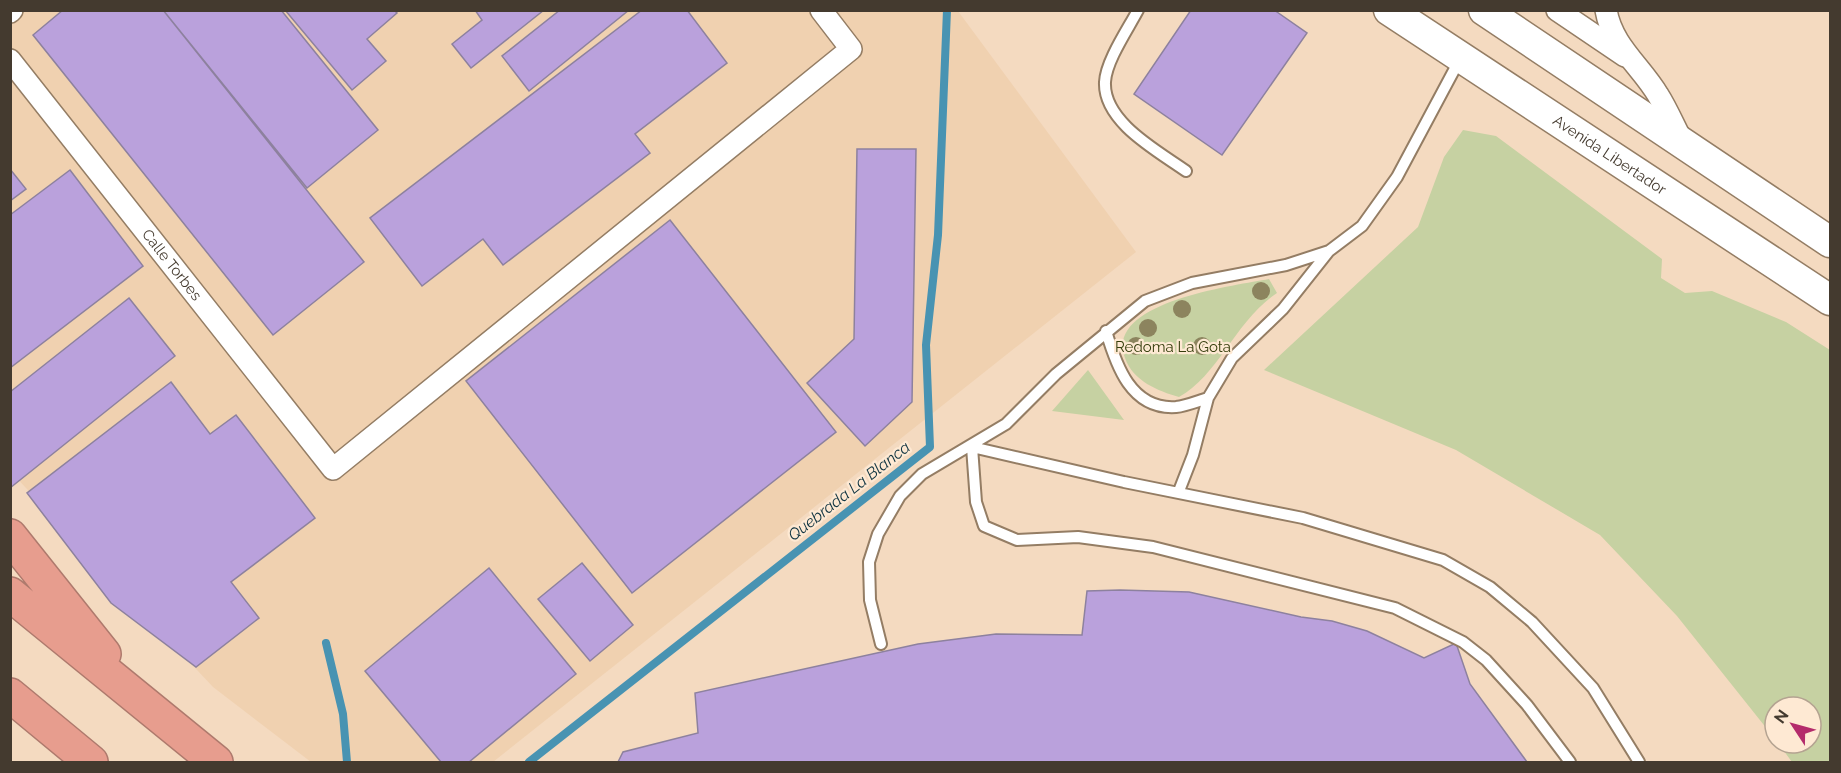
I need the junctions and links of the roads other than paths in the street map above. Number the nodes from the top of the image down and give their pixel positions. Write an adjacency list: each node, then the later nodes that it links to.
1 (821, 10): 9 (street, Calle Torbes)
2 (1138, 10): 11 (lane)
3 (1389, 10): 8 (main road, Avenida Libertador)
4 (1484, 10): 10 (main road)
5 (1557, 10): 7 (street)
6 (1606, 10): 7 (street)
7 (1626, 56): 10 (street)
8 (1462, 57): 13 (lane); 14 (main road, Avenida Libertador)
9 (10, 60)
10 (1684, 144): 12 (main road)
11 (1186, 171)
12 (1830, 242)
13 (1329, 251): 15 (lane); 16 (lane)
14 (1830, 300)
15 (1106, 331): 16 (lane); 17 (lane)
16 (1208, 398): 18 (lane)
17 (972, 447): 18 (lane); 21 (lane); 26 (lane)
18 (1179, 491): 27 (lane)
19 (10, 536): 23 (highway)
20 (10, 594): 23 (highway)
21 (881, 644)
22 (10, 694): 24 (highway)
23 (141, 700): 25 (highway)
24 (91, 762)
25 (216, 762)
26 (1570, 762)
27 (1639, 762)

